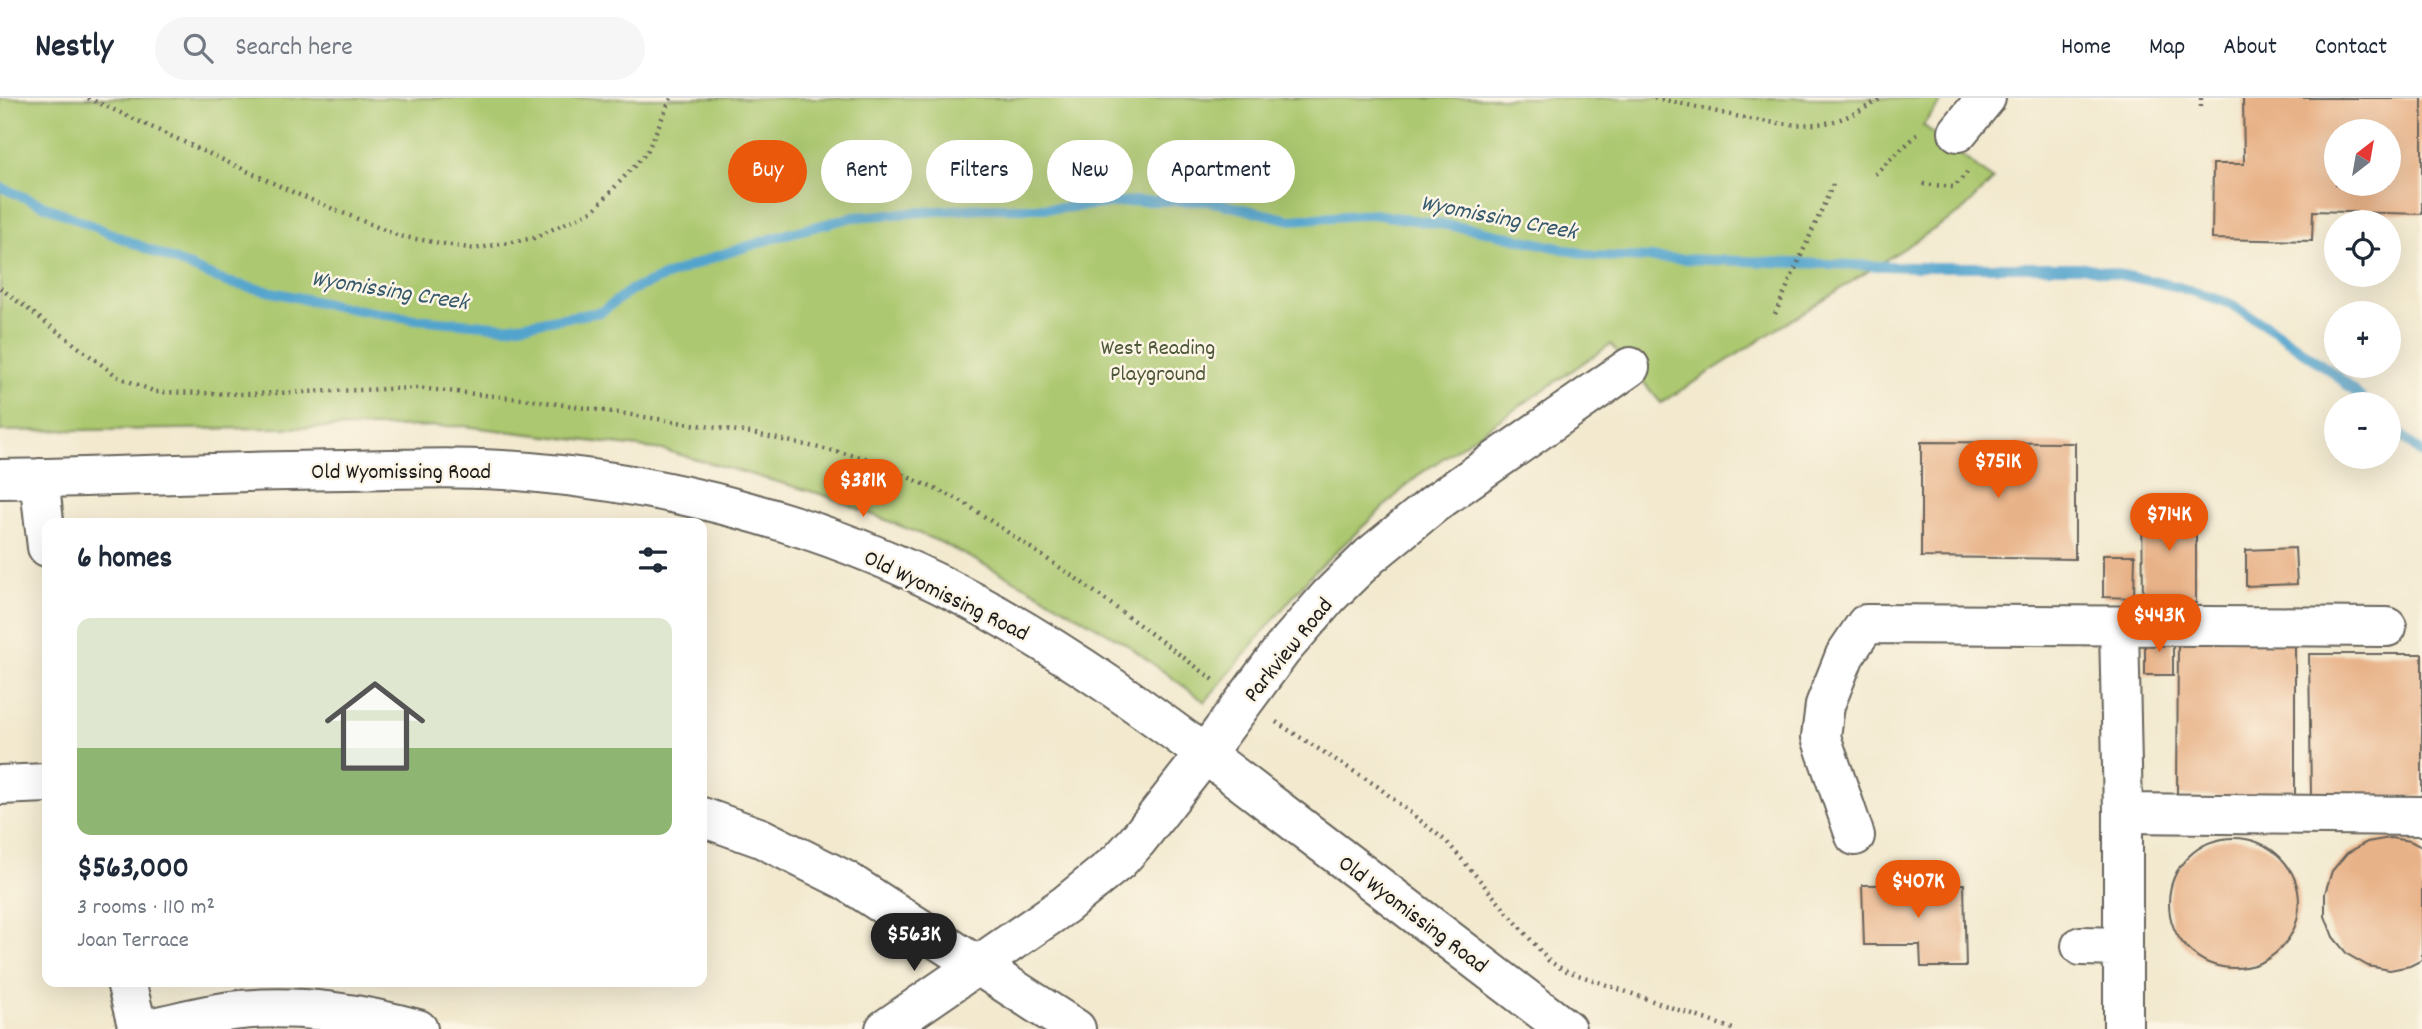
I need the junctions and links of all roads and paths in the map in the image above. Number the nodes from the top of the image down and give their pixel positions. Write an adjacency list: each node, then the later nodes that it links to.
1 (88, 98): 2 (path)
2 (671, 98)
3 (1654, 98): 4 (path)
4 (1882, 98)
5 (1986, 98): 8 (street)
6 (2201, 98): 7 (path)
7 (2201, 111)
8 (1940, 131): 10 (path)
9 (1971, 169): 12 (path)
10 (1875, 174)
11 (1834, 182): 13 (path)
12 (1923, 184)
13 (1775, 314)
14 (1630, 368): 20 (street, Parkview Road)
15 (39, 478): 16 (street, Old Wyomissing Road); 17 (street); 21 (street, Old Wyomissing Road)
16 (0, 479)
17 (44, 518)
18 (2119, 626): 19 (street); 24 (street); 27 (street)
19 (2387, 627)
20 (1243, 702): 21 (street, Parkview Road); 38 (path)
21 (1205, 754): 30 (street, Parkview Road); 37 (street, Old Wyomissing Road)
22 (42, 783): 23 (street)
23 (0, 785)
24 (2123, 813): 25 (street); 29 (street)
25 (2422, 816)
26 (707, 819): 30 (street)
27 (1855, 836)
28 (2081, 946): 29 (street)
29 (2123, 947): 39 (street)
30 (976, 965): 35 (street, Parkview Road); 36 (street)
31 (126, 987): 32 (street)
32 (138, 1029)
33 (144, 1029): 34 (street)
34 (418, 1029)
35 (885, 1029)
36 (1076, 1029)
37 (1566, 1029)
38 (1733, 1029)
39 (2123, 1029)

